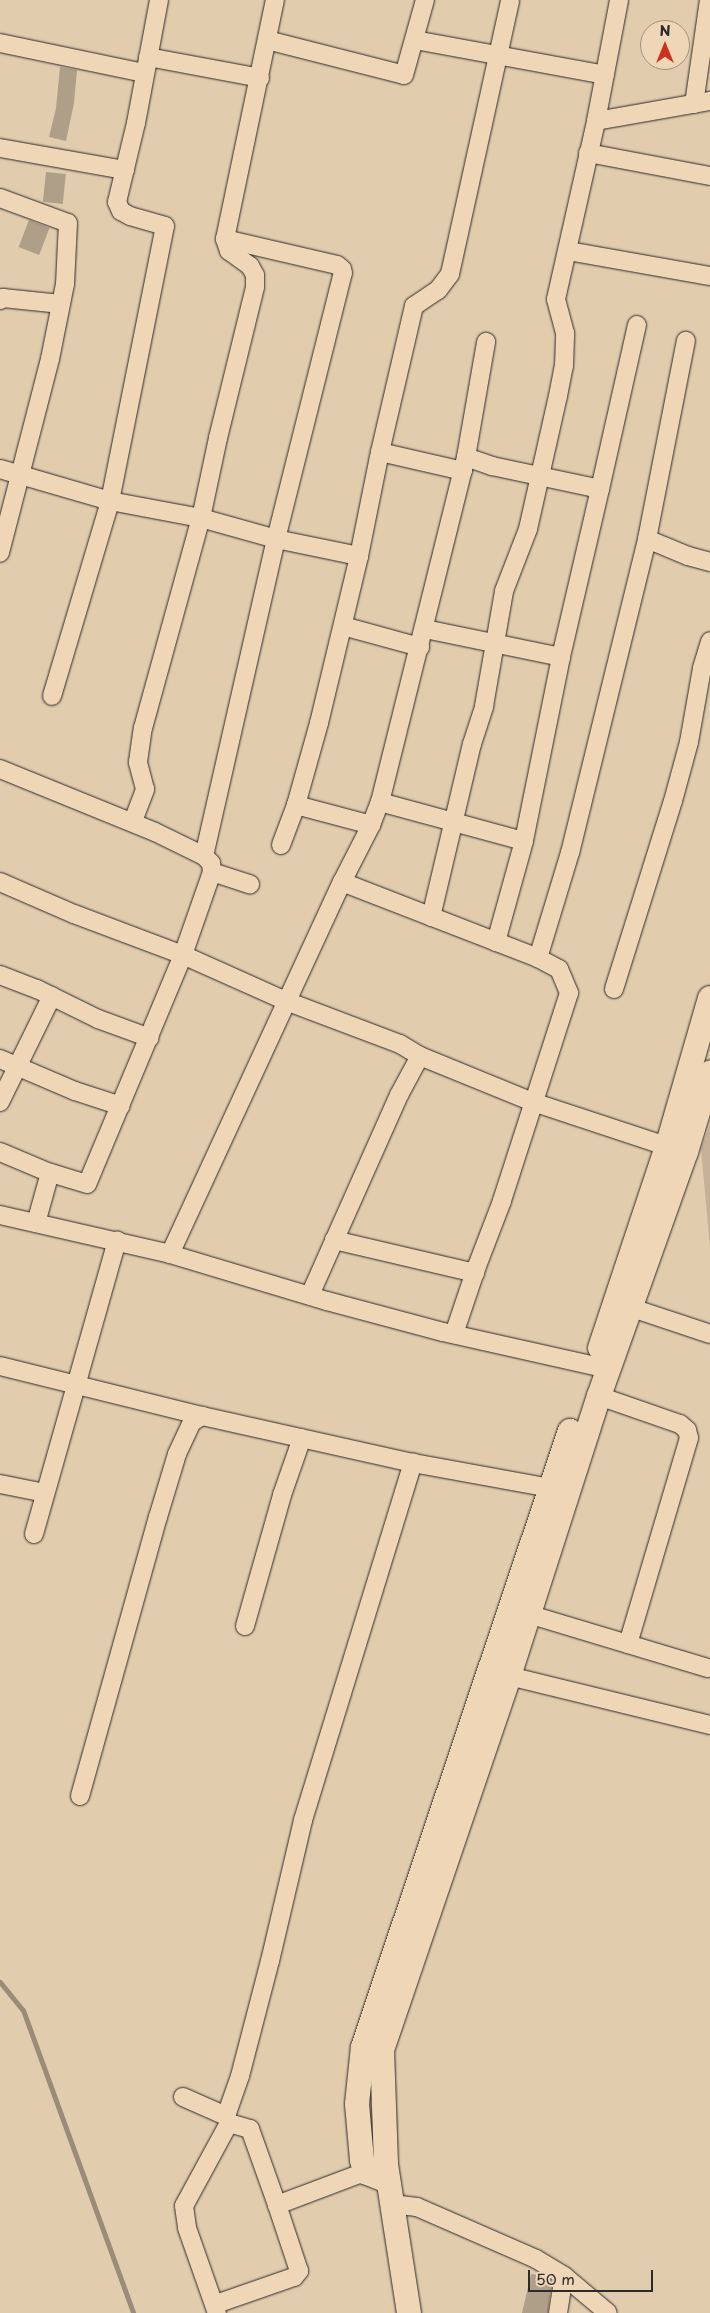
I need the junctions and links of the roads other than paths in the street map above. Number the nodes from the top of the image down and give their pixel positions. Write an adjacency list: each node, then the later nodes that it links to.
1 (159, 0): 11 (street)
2 (275, 0): 7 (street)
3 (425, 0): 8 (street)
4 (510, 0): 10 (street)
5 (619, 0): 12 (street)
6 (709, 0): 14 (street)
7 (267, 40): 8 (street); 13 (street)
8 (415, 40): 10 (street)
9 (0, 43): 11 (street)
10 (498, 56): 12 (street); 29 (street)
11 (146, 65): 13 (street); 18 (street)
12 (605, 75): 15 (street)
13 (260, 78): 21 (street)
14 (702, 102): 15 (street)
15 (596, 122): 17 (street)
16 (0, 148): 18 (street)
17 (588, 153): 19 (street); 22 (street)
18 (125, 170): 35 (street)
19 (710, 176)
20 (0, 198): 25 (street)
21 (225, 239): 36 (street); 37 (street)
22 (568, 251): 23 (street); 33 (street)
23 (710, 276)
24 (0, 300): 25 (street)
25 (61, 304): 32 (street)
26 (637, 325): 34 (street)
27 (686, 341): 38 (street)
28 (486, 342): 30 (street)
29 (380, 452): 30 (street); 40 (street)
30 (465, 464): 33 (street); 43 (street)
31 (0, 469): 32 (street)
32 (21, 475): 35 (street); 39 (street)
33 (540, 477): 34 (street); 45 (street)
34 (600, 489): 47 (street)
35 (110, 501): 36 (street); 48 (street)
36 (201, 518): 37 (street); 52 (street)
37 (276, 539): 40 (street); 57 (street)
38 (647, 539): 41 (street); 65 (street)
39 (0, 553)
40 (359, 556): 42 (street)
41 (710, 562)
42 (343, 626): 46 (street); 51 (street)
43 (425, 629): 45 (street); 46 (street)
44 (710, 641): 67 (street)
45 (496, 642): 47 (street); 53 (street)
46 (420, 647): 50 (street)
47 (561, 657): 55 (street)
48 (52, 696)
49 (0, 769): 52 (street)
50 (380, 802): 53 (street); 54 (street)
51 (296, 805): 54 (street); 56 (street)
52 (133, 821): 57 (street)
53 (455, 823): 55 (street); 62 (street)
54 (371, 825): 60 (street)
55 (524, 841): 63 (street)
56 (281, 845)
57 (204, 856): 58 (street)
58 (212, 872): 61 (street); 64 (street)
59 (0, 882): 64 (street)
60 (342, 882): 62 (street); 70 (street)
61 (250, 884)
62 (431, 917): 63 (street)
63 (496, 942): 65 (street)
64 (183, 956): 70 (street); 71 (street)
65 (538, 958): 77 (street)
66 (0, 975): 68 (street)
67 (614, 989)
68 (52, 996): 71 (street); 74 (street)
69 (710, 998): 79 (street)
70 (286, 1001): 72 (street); 86 (street)
71 (150, 1038): 78 (street)
72 (420, 1056): 77 (street); 84 (street)
73 (0, 1059): 74 (street)
74 (16, 1066): 76 (street); 78 (street)
75 (710, 1074): 79 (street)
76 (0, 1102)
77 (533, 1102): 79 (street); 87 (street)
78 (121, 1106): 81 (street)
79 (677, 1150): 89 (street); 93 (street)
80 (0, 1152): 81 (street)
81 (50, 1172): 83 (street)
82 (0, 1215): 83 (street)
83 (36, 1223): 85 (street)
84 (334, 1240): 87 (street); 88 (street)
85 (117, 1242): 86 (street); 94 (street)
86 (170, 1254): 88 (street)
87 (475, 1273): 90 (street)
88 (310, 1295): 90 (street)
89 (632, 1308): 91 (street); 93 (street)
90 (454, 1334): 93 (street)
91 (710, 1334)
92 (0, 1366): 94 (street)
93 (601, 1367): 95 (street); 100 (street)
94 (76, 1385): 96 (street); 101 (street)
95 (599, 1396): 100 (street); 105 (street)
96 (202, 1416): 97 (street); 109 (street)
97 (302, 1438): 98 (street); 104 (street)
98 (413, 1463): 100 (street); 111 (street)
99 (0, 1484): 101 (street)
100 (558, 1489): 103 (street); 112 (street)
101 (45, 1493): 102 (street)
102 (34, 1534)
103 (528, 1614): 105 (street); 107 (street)
104 (244, 1626)
105 (628, 1644): 106 (street)
106 (708, 1668)
107 (509, 1676): 108 (street); 113 (street)
108 (710, 1725)
109 (80, 1796)
110 (183, 2097): 111 (street)
111 (227, 2120): 114 (street); 116 (street)
112 (365, 2172): 113 (street); 114 (street)
113 (390, 2193): 115 (street); 117 (street)
114 (277, 2205): 116 (street)
115 (564, 2276): 118 (street); 119 (street)
116 (216, 2309)
117 (409, 2313)
118 (558, 2313)
119 (608, 2313)

